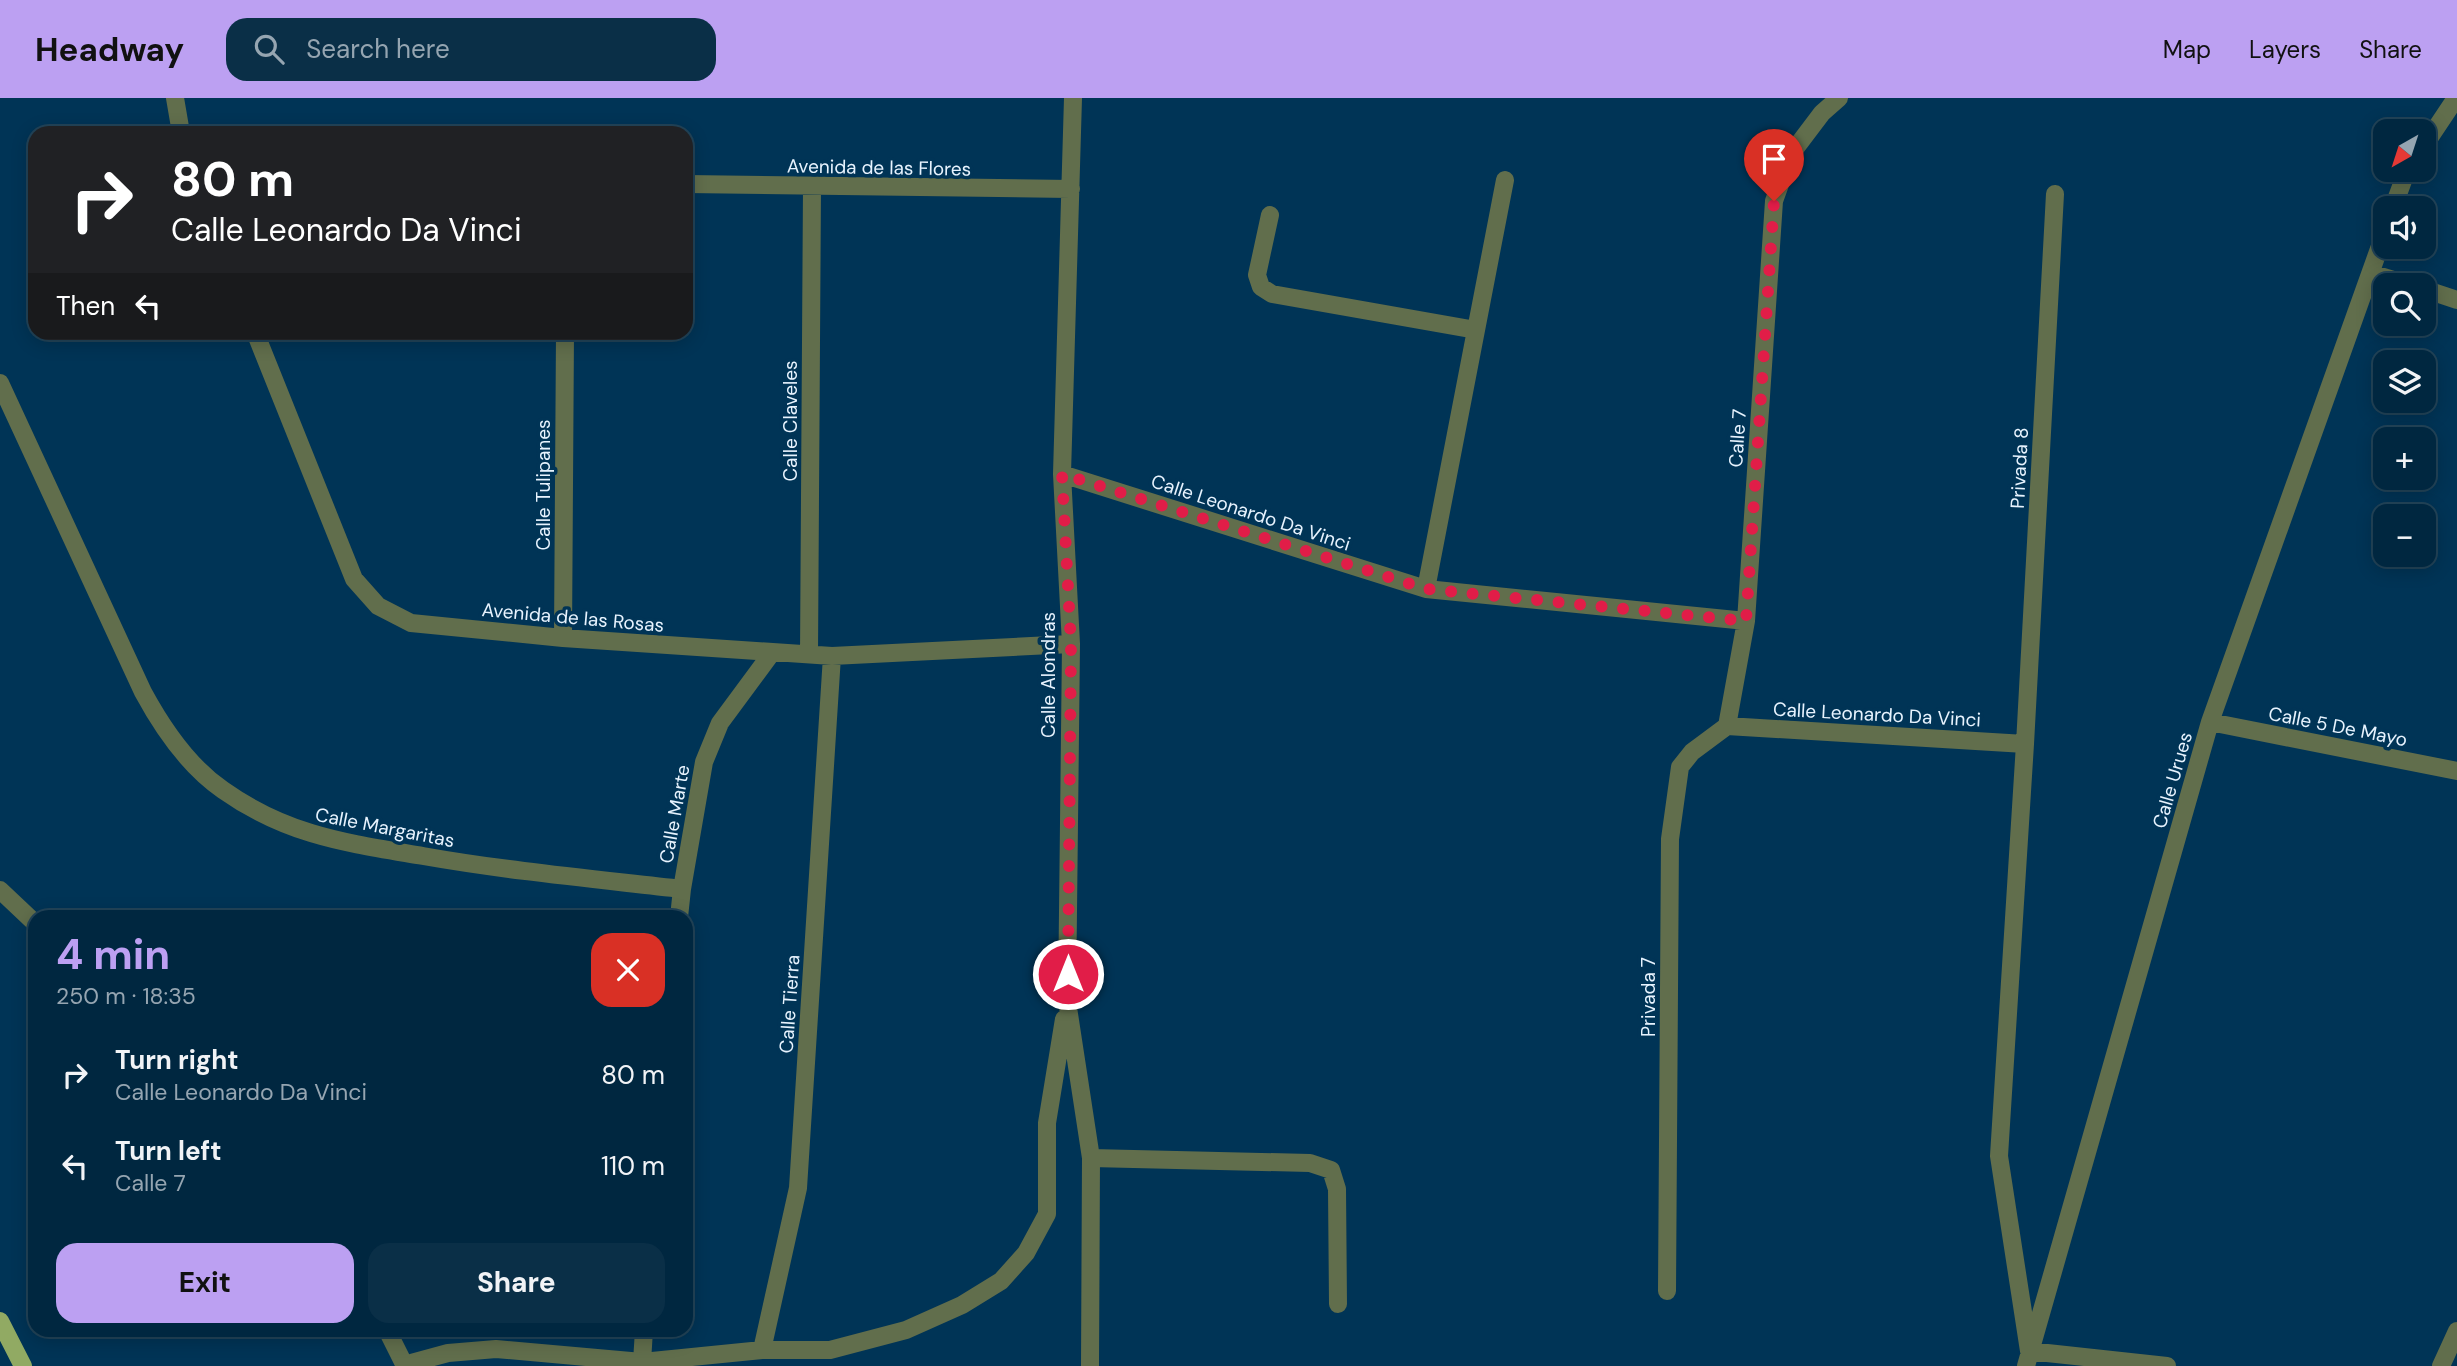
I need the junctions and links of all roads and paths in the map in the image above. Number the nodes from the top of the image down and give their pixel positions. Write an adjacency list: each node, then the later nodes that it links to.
1 (175, 98): 5 (street)
2 (1073, 98): 10 (street, Calle Alondras)
3 (1839, 98): 23 (street, Calle 7)
4 (2456, 98): 6 (street)
5 (180, 126)
6 (2436, 128)
7 (1505, 180): 17 (street)
8 (693, 184): 9 (street, Avenida de las Flores)
9 (812, 187): 10 (street, Avenida de las Flores); 27 (street, Calle Claveles)
10 (1071, 189): 21 (street, Calle Alondras)
11 (2055, 194): 31 (street, Privada 8)
12 (1270, 215): 17 (street)
13 (2376, 259): 14 (street, Calle Urues)
14 (2371, 273): 29 (street, Calle Urues)
15 (2436, 293): 16 (street)
16 (2457, 300)
17 (1476, 330): 22 (street)
18 (258, 340): 24 (street, Avenida de las Rosas)
19 (565, 340): 24 (street, Calle Tulipanes)
20 (0, 383): 33 (street, Calle Margaritas)
21 (1062, 474): 22 (street, Calle Leonardo Da Vinci); 25 (street, Calle Alondras)
22 (1426, 589): 23 (street, Calle Leonardo Da Vinci)
23 (1746, 621): 30 (street, Calle 7)
24 (564, 638): 26 (street, Avenida de las Rosas)
25 (1071, 644): 28 (street, Avenida de las Rosas); 37 (street, Calle Alondras)
26 (771, 653): 27 (street, Avenida de las Rosas); 33 (street, Calle Marte)
27 (809, 654): 28 (street, Avenida de las Rosas)
28 (832, 656): 45 (street, Calle Tierra)
29 (2210, 722): 32 (street, Calle 5 De Mayo); 46 (street, Calle Urues)
30 (1727, 726): 31 (street, Calle Leonardo Da Vinci); 39 (street, Privada 7)
31 (2025, 744): 46 (street)
32 (2457, 771)
33 (682, 889): 35 (street, Calle Marte)
34 (0, 890): 36 (street)
35 (680, 910)
36 (28, 916)
37 (1067, 1001): 38 (street, Calle Alondras); 45 (street)
38 (1091, 1158): 40 (street); 50 (street, Calle Alondras)
39 (1667, 1291)
40 (1338, 1304)
41 (0, 1321): 49 (main road)
42 (2457, 1331): 52 (street)
43 (390, 1337): 48 (street)
44 (644, 1337): 47 (street)
45 (762, 1350): 47 (street)
46 (2027, 1358): 51 (street)
47 (642, 1362): 48 (street)
48 (404, 1365)
49 (23, 1366)
50 (1090, 1366)
51 (2167, 1366)
52 (2441, 1366)

